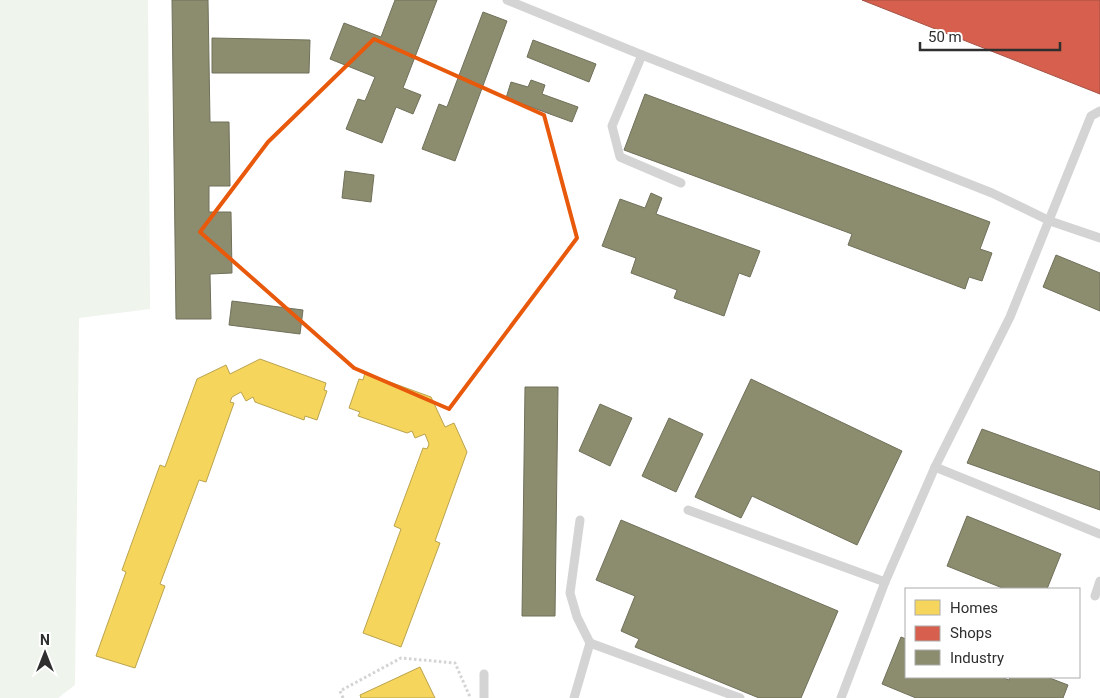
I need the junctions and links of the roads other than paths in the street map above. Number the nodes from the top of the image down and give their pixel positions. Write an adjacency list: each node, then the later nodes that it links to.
1 (507, 0): 2 (lane)
2 (642, 56): 4 (lane); 5 (lane)
3 (1100, 111): 5 (lane)
4 (681, 183)
5 (1050, 221): 6 (lane); 7 (lane)
6 (1100, 238)
7 (934, 467): 10 (lane); 12 (lane)
8 (688, 510): 12 (lane)
9 (580, 520): 14 (lane)
10 (1100, 534)
11 (1100, 581): 13 (lane)
12 (884, 582): 19 (lane)
13 (1095, 596)
14 (590, 643): 17 (lane); 18 (lane)
15 (484, 674): 16 (lane)
16 (484, 698)
17 (574, 698)
18 (740, 698)
19 (841, 698)

